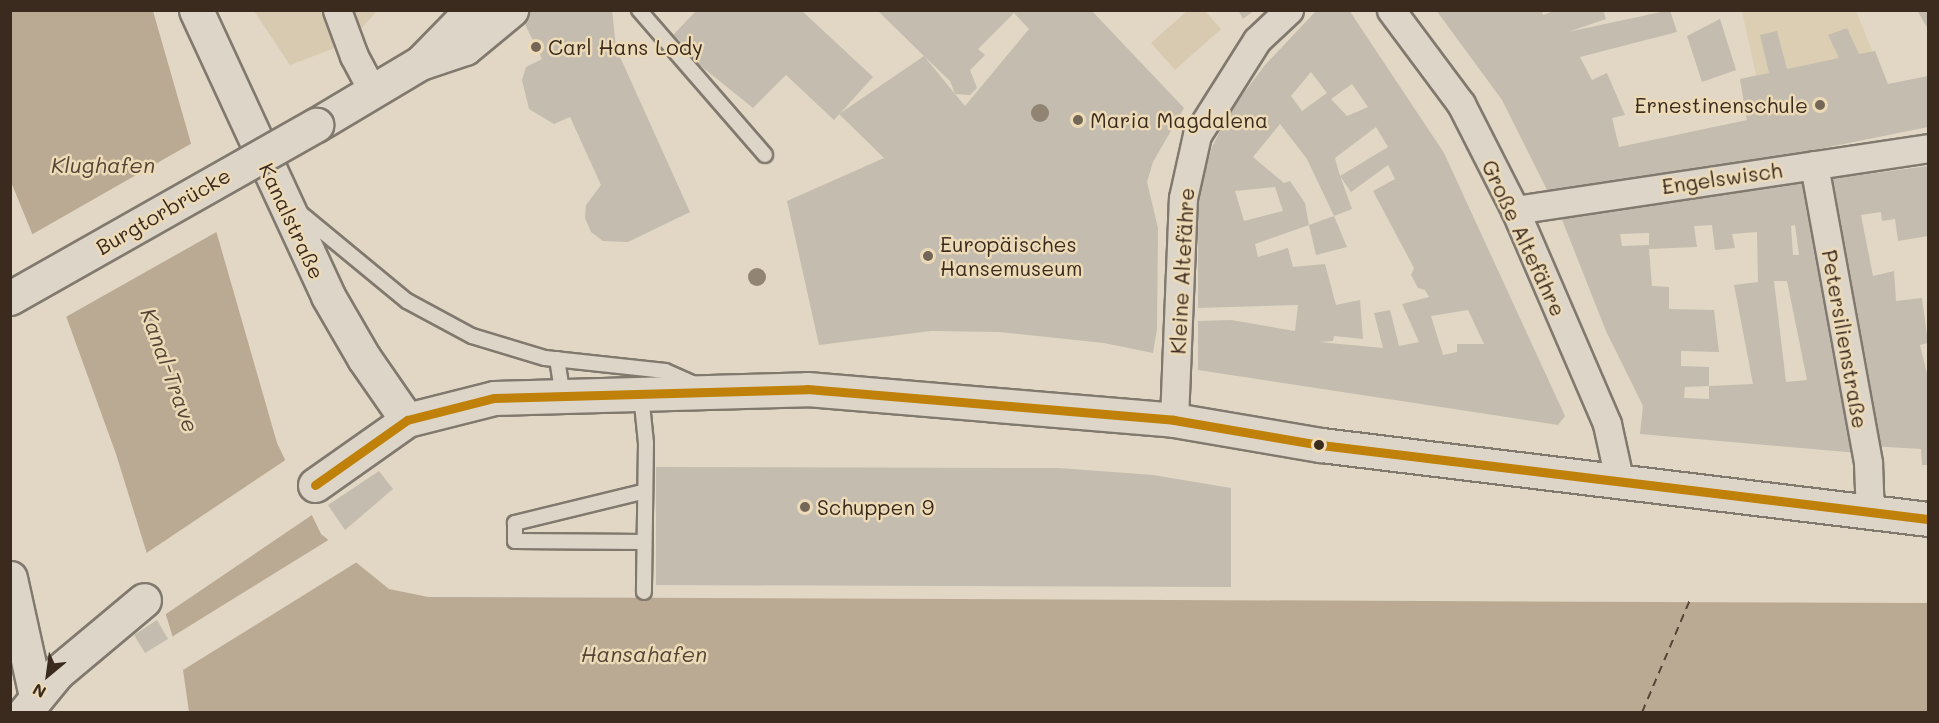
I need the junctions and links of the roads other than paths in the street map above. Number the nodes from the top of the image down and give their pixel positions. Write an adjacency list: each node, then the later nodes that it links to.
1 (196, 10): 13 (main road, Kanalstraße)
2 (337, 10): 9 (street)
3 (472, 10): 8 (main road)
4 (511, 10): 8 (main road)
5 (639, 10): 11 (lane)
6 (1289, 10): 21 (street, Kleine Altefähre)
7 (1392, 10): 14 (street, Große Altefähre)
8 (420, 63): 9 (main road, Burgtorbrücke)
9 (373, 91): 15 (main road, Burgtorbrücke, bridge)
10 (1929, 148): 12 (street, Engelswisch)
11 (765, 155)
12 (1814, 165): 14 (street, Engelswisch); 25 (street, Petersilienstraße)
13 (283, 199): 16 (lane); 20 (main road, Kanalstraße)
14 (1515, 210): 22 (street, Große Altefähre)
15 (10, 298)
16 (557, 359): 17 (lane); 18 (lane)
17 (561, 384)
18 (707, 390): 19 (main road); 21 (main road)
19 (641, 394): 20 (main road); 24 (lane)
20 (407, 420): 23 (main road)
21 (1174, 420): 22 (main road)
22 (1620, 483): 25 (main road)
23 (315, 485)
24 (642, 492): 27 (lane); 27 (lane)
25 (1870, 514): 26 (main road)
26 (1929, 519)
27 (644, 542): 29 (lane)
28 (10, 578): 31 (main road)
29 (644, 592)
30 (144, 600): 31 (main road)
31 (31, 704)

